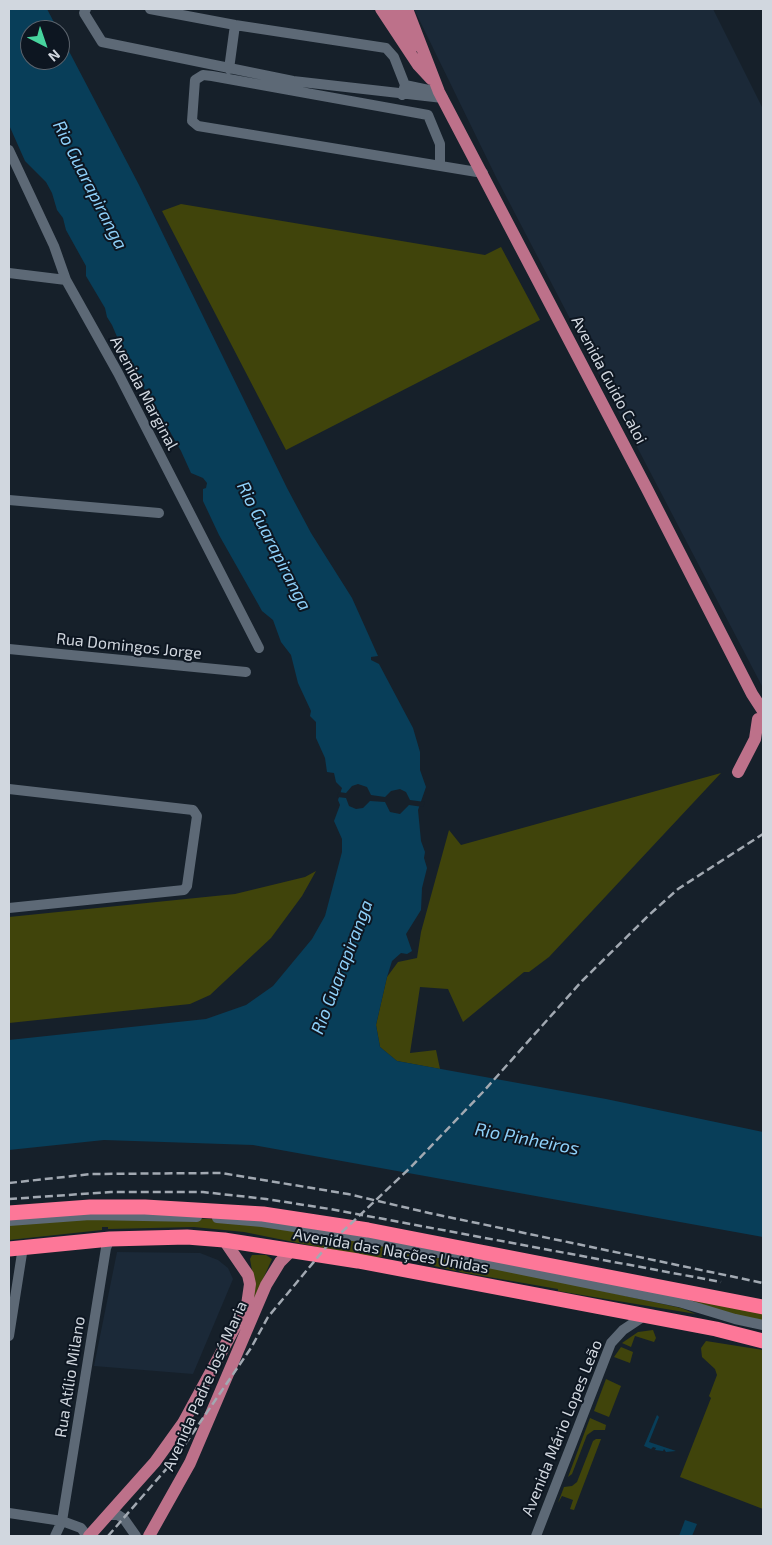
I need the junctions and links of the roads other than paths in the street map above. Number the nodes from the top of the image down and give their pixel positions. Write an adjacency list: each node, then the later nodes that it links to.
1 (86, 9): 7 (street)
2 (150, 9): 6 (street)
3 (381, 9): 8 (main road, Avenida Guido Caloi)
4 (395, 9): 8 (main road)
5 (407, 9): 8 (main road, Avenida Guido Caloi)
6 (235, 25): 7 (street); 9 (street)
7 (229, 69): 9 (street)
8 (436, 87): 9 (street); 12 (main road, Avenida Guido Caloi)
9 (404, 90)
10 (9, 150): 14 (street, Avenida Marginal)
11 (440, 166): 11 (street); 12 (street)
12 (483, 173): 20 (main road, Avenida Guido Caloi)
13 (9, 273): 14 (street)
14 (66, 280): 17 (street, Avenida Marginal)
15 (9, 500): 16 (street)
16 (159, 513)
17 (259, 648)
18 (9, 649): 19 (street, Rua Domingos Jorge)
19 (246, 672)
20 (761, 720): 21 (main road)
21 (738, 772)
22 (9, 789): 23 (street)
23 (9, 908)
24 (9, 1213): 30 (highway, Avenida das Nações Unidas)
25 (9, 1221): 32 (street)
26 (110, 1239): 27 (highway, Avenida das Nações Unidas); 28 (highway, Avenida das Nações Unidas); 41 (street, Rua Atílio Milano)
27 (224, 1240): 29 (highway, Avenida das Nações Unidas); 37 (main road, Avenida Padre José Maria)
28 (16, 1248): 35 (street)
29 (292, 1250): 31 (highway, Avenida das Nações Unidas); 38 (main road, Avenida Padre José Maria)
30 (763, 1307)
31 (644, 1316): 33 (highway, Avenida das Nações Unidas); 46 (street, Avenida Mário Lopes Leão)
32 (763, 1325)
33 (716, 1329): 34 (highway); 36 (highway, Avenida das Nações Unidas)
34 (763, 1331)
35 (9, 1336)
36 (763, 1341)
37 (183, 1423): 38 (main road); 40 (main road, Avenida Padre José Maria)
38 (204, 1434): 45 (main road, Avenida Padre José Maria)
39 (9, 1513): 41 (street)
40 (108, 1515): 43 (main road, Avenida Padre José Maria); 44 (street)
41 (62, 1521): 42 (street, Rua Atílio Milano); 43 (street)
42 (55, 1536)
43 (88, 1536)
44 (136, 1536)
45 (149, 1536)
46 (536, 1536)

